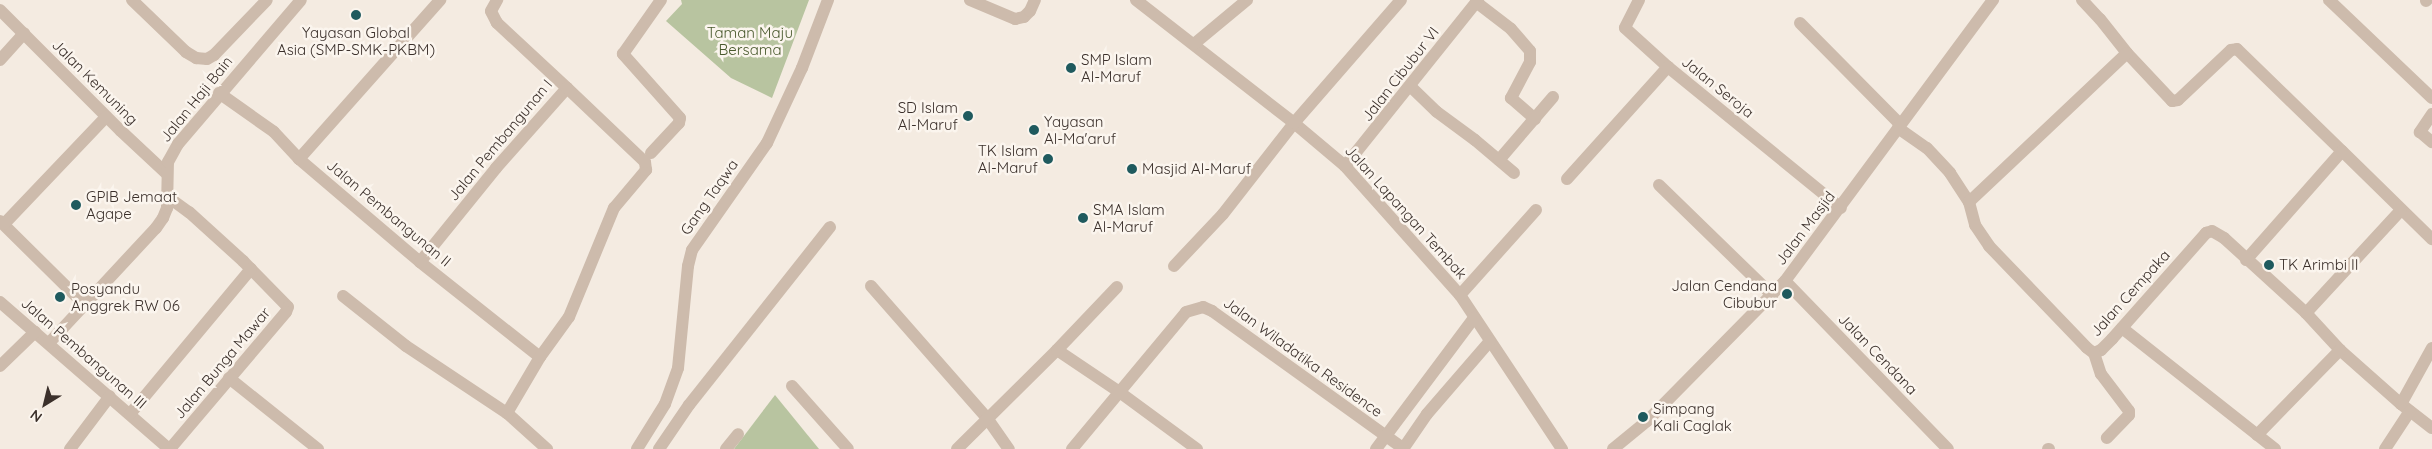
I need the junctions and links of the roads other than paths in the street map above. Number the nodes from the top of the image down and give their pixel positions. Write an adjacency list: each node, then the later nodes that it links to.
1 (132, 0): 2 (street)
2 (267, 0)
3 (301, 0): 27 (street, Jalan Haji Bain)
4 (440, 0): 38 (street)
5 (497, 0): 26 (street, Jalan Pembangunan I)
6 (661, 0): 36 (street)
7 (828, 0): 94 (street, Gang Taqwa)
8 (970, 0): 9 (street)
9 (1035, 0)
10 (1136, 0): 21 (street, Jalan Lapangan Tembak)
11 (1247, 0): 21 (street)
12 (1401, 0): 33 (street)
13 (1639, 0): 24 (street)
14 (1993, 0): 34 (street, Jalan Masjid)
15 (2082, 0): 22 (street)
16 (2329, 0): 29 (street)
17 (1477, 1): 25 (street, Jalan Cibubur VI); 32 (street)
18 (0, 10): 20 (street, Jalan Kemuning)
19 (1800, 23): 34 (street)
20 (24, 33): 23 (street); 31 (street, Jalan Kemuning)
21 (1194, 44): 33 (street, Jalan Lapangan Tembak)
22 (2127, 53): 37 (street); 46 (street)
23 (0, 60)
24 (1668, 67): 43 (street, Jalan Seroja); 47 (street, Jalan Seroja)
25 (1410, 86): 39 (street); 40 (street, Jalan Cibubur VI)
26 (567, 88): 54 (street, Jalan Pembangunan I); 75 (street)
27 (220, 93): 38 (street, Jalan Pembangunan II); 41 (street, Jalan Haji Bain)
28 (1553, 98): 32 (street)
29 (2432, 98)
30 (2432, 114): 35 (street)
31 (106, 117): 41 (street, Jalan Kemuning); 50 (street)
32 (1535, 119): 39 (street)
33 (1294, 123): 40 (street, Jalan Lapangan Tembak); 55 (street)
34 (1899, 126): 46 (street, Jalan Cempaka); 47 (street, Jalan Masjid)
35 (2432, 142)
36 (651, 152)
37 (2342, 152): 49 (street); 53 (street)
38 (299, 159): 54 (street, Jalan Pembangunan II)
39 (1499, 160): 42 (street)
40 (1345, 166): 60 (street, Jalan Lapangan Tembak)
41 (166, 173): 45 (street, Jalan Haji Bain)
42 (1514, 173)
43 (1567, 178)
44 (1659, 185): 61 (street)
45 (168, 197): 56 (street, Jalan Bunga Mawar); 64 (street, Jalan Haji Bain)
46 (1970, 202): 74 (street, Jalan Cempaka)
47 (1841, 208): 57 (street, Jalan Masjid)
48 (1536, 210): 60 (street)
49 (2401, 210): 52 (street); 65 (street)
50 (2, 223): 64 (street)
51 (830, 227): 95 (street)
52 (2432, 240)
53 (2246, 260): 65 (street, Jalan Cempaka); 67 (street, Jalan Cempaka)
54 (420, 262): 75 (street, Jalan Pembangunan II)
55 (1174, 266)
56 (251, 269): 77 (street, Jalan Bunga Mawar); 83 (street)
57 (1785, 282): 61 (street, Jalan Masjid); 106 (street, Jalan Cendana)
58 (871, 286): 84 (street)
59 (1117, 286): 72 (street)
60 (1460, 295): 66 (street, Jalan Lapangan Tembak)
61 (1772, 295): 105 (street, Jalan Masjid)
62 (343, 296): 82 (street)
63 (0, 302): 68 (street, Jalan Pembangunan III)
64 (84, 304): 70 (street, Jalan Haji Bain)
65 (2306, 314): 73 (street, Jalan Cempaka)
66 (1474, 318): 69 (street, Jalan Lapangan Tembak); 88 (street, Jalan Wiladatika Residence)
67 (2122, 328): 74 (street, Jalan Cempaka); 87 (street)
68 (35, 332): 70 (street, Jalan Pembangunan III); 76 (street)
69 (1490, 341): 103 (street, Jalan Wiladatika Residence); 104 (street, Jalan Lapangan Tembak)
70 (49, 344): 80 (street, Jalan Pembangunan III)
71 (2432, 348): 81 (street)
72 (1057, 350): 79 (street); 84 (street)
73 (2340, 350): 81 (street, Jalan Cempaka); 87 (street)
74 (2094, 353): 89 (street)
75 (540, 357): 82 (street)
76 (0, 366)
77 (229, 378): 92 (street, Jalan Bunga Mawar); 93 (street)
78 (792, 386): 97 (street)
79 (1118, 391): 88 (street, Jalan Wiladatika Residence); 100 (street, Jalan Wiladatika Residence); 101 (street)
80 (110, 396): 83 (street, Jalan Pembangunan III); 91 (street)
81 (2405, 407): 85 (street, Jalan Cempaka); 108 (street)
82 (507, 413): 90 (street)
83 (130, 414): 92 (street, Jalan Pembangunan III)
84 (987, 418): 98 (street); 99 (street)
85 (2432, 428)
86 (738, 434): 96 (street)
87 (2257, 435): 107 (street)
88 (1384, 436): 102 (street, Jalan Wiladatika Residence); 103 (street, Jalan Wiladatika Residence)
89 (2108, 438)
90 (541, 447)
91 (70, 449)
92 (169, 449)
93 (318, 449)
94 (637, 449)
95 (659, 449)
96 (726, 449)
97 (848, 449)
98 (957, 449)
99 (1009, 449)
100 (1072, 449)
101 (1197, 449)
102 (1376, 449)
103 (1403, 449)
104 (1562, 449)
105 (1613, 449)
106 (1948, 449)
107 (2274, 449)
108 (2385, 449)

